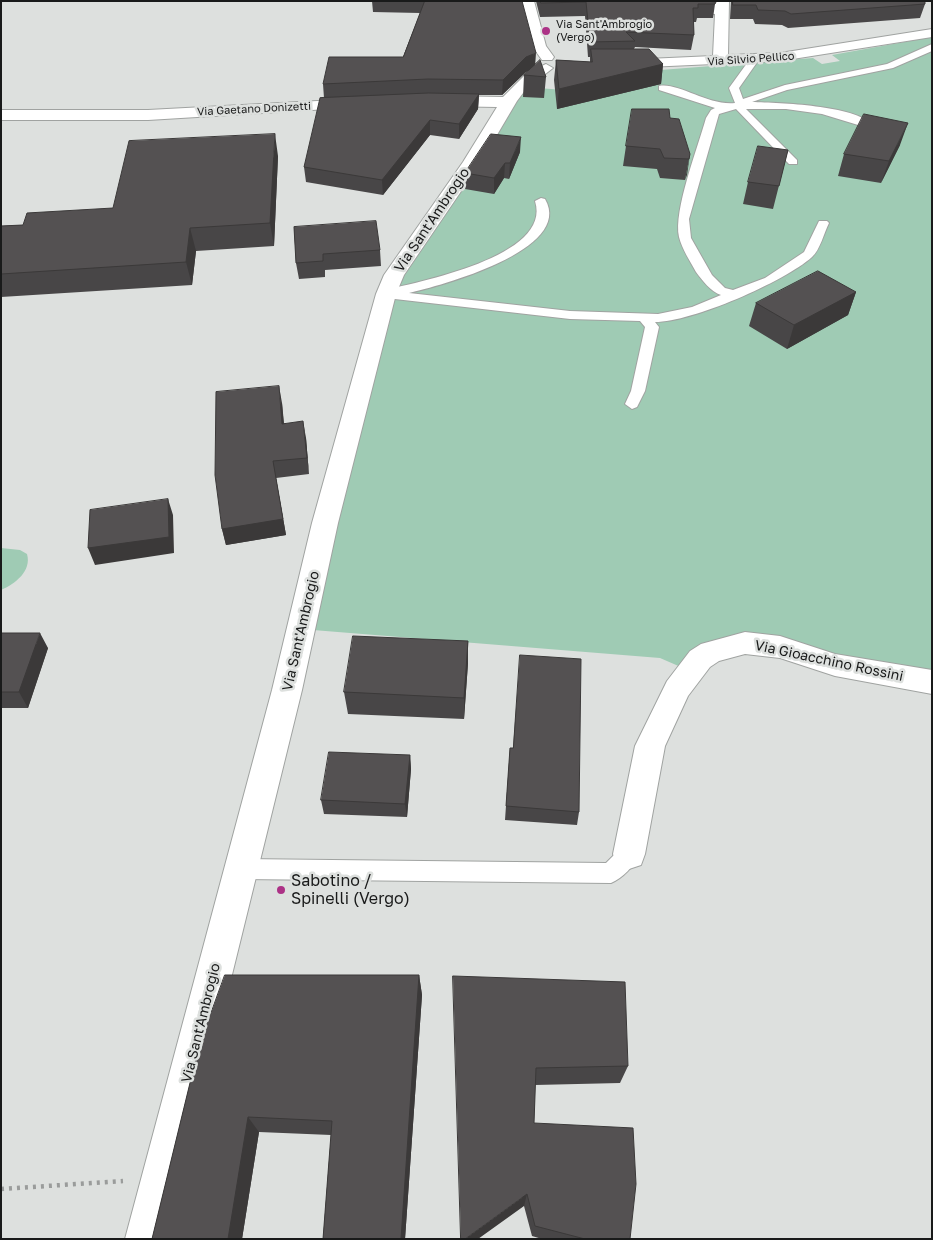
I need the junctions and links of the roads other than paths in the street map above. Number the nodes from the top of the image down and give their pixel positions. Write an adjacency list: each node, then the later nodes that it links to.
1 (528, 1): 11 (street, Via Sant'Ambrogio)
2 (661, 6): 3 (street)
3 (722, 6): 6 (street)
4 (932, 33): 6 (street, Via Silvio Pellico)
5 (932, 47): 13 (lane)
6 (720, 61): 8 (street, Via Silvio Pellico)
7 (753, 62): 13 (lane)
8 (611, 63)
9 (662, 88): 14 (lane)
10 (429, 101): 11 (street)
11 (507, 102): 20 (street, Via Sant'Ambrogio)
12 (373, 103): 15 (street, Via Gaetano Donizetti)
13 (739, 104): 14 (lane); 16 (lane); 17 (lane)
14 (726, 108): 21 (lane)
15 (1, 115)
16 (868, 125)
17 (793, 162)
18 (541, 201): 20 (lane)
19 (823, 222): 21 (lane)
20 (386, 294): 22 (lane); 26 (street, Via Sant'Ambrogio)
21 (734, 294): 22 (lane)
22 (644, 318): 23 (lane)
23 (632, 404)
24 (932, 682): 25 (street, Via Gioacchino Rossini)
25 (629, 854): 26 (lane)
26 (240, 869): 27 (street, Via Sant'Ambrogio)
27 (146, 1239)

